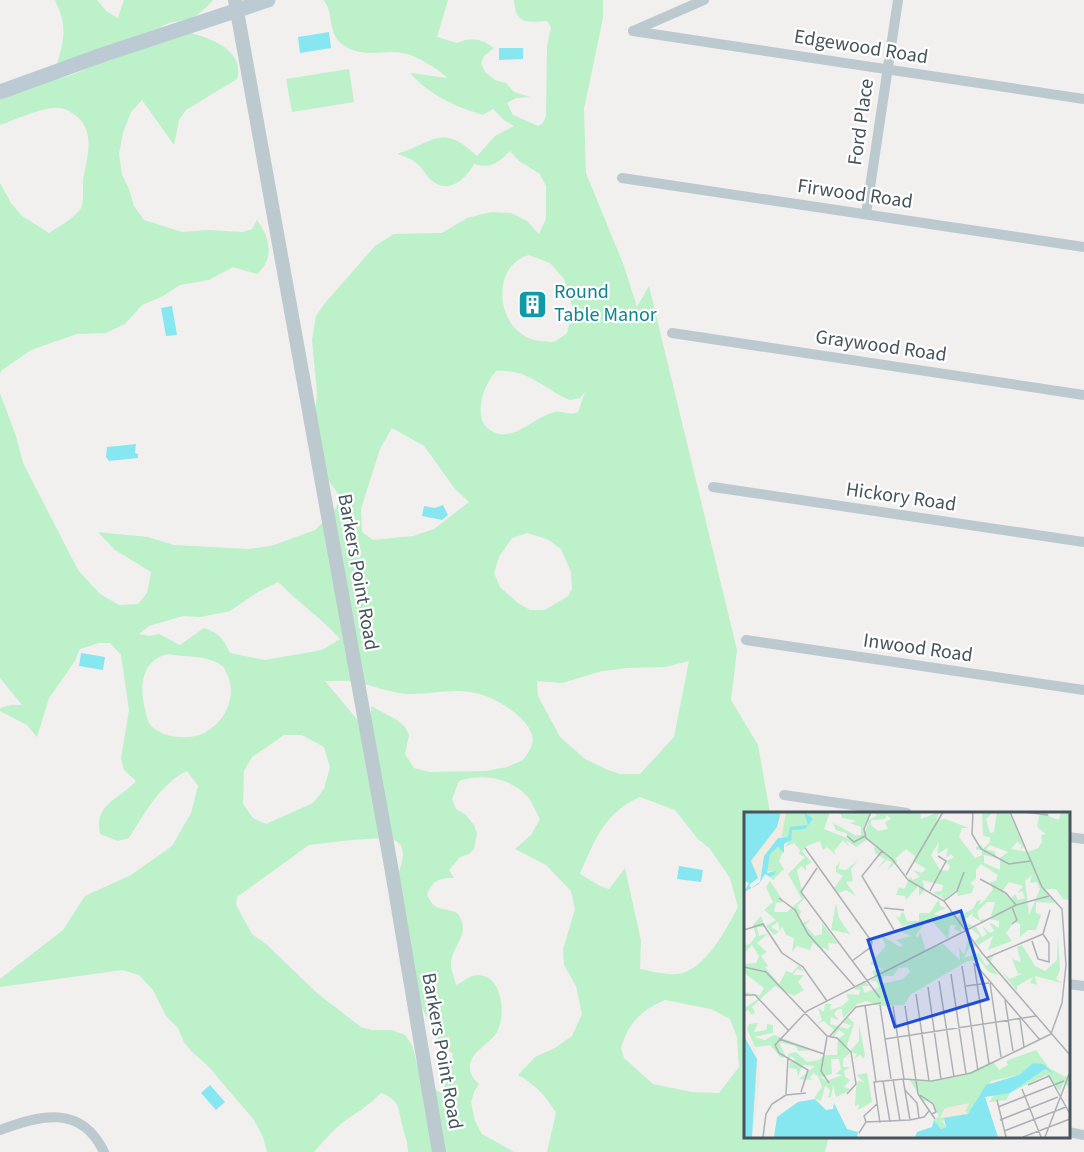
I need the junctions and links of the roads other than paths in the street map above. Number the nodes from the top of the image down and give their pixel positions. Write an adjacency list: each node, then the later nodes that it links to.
1 (268, 0): 4 (main road)
2 (704, 0): 5 (street, Edgewood Road)
3 (898, 0): 5 (street, Ford Place)
4 (236, 5): 6 (main road); 27 (street, Barkers Point Road)
5 (887, 69): 7 (street, Edgewood Road); 9 (street, Ford Place)
6 (0, 92)
7 (1084, 99)
8 (622, 178): 9 (street, Firwood Road)
9 (866, 214): 10 (street, Firwood Road)
10 (1084, 247)
11 (672, 333): 12 (street, Graywood Road)
12 (1084, 394)
13 (713, 487): 14 (street, Hickory Road)
14 (1084, 542)
15 (746, 640): 16 (street, Inwood Road)
16 (1084, 690)
17 (784, 795): 18 (street)
18 (901, 812)
19 (1069, 837): 20 (street)
20 (1084, 839)
21 (1069, 984): 22 (street)
22 (1084, 986)
23 (0, 1130): 26 (street)
24 (1069, 1132): 25 (street)
25 (1084, 1135)
26 (104, 1152)
27 (439, 1152)

